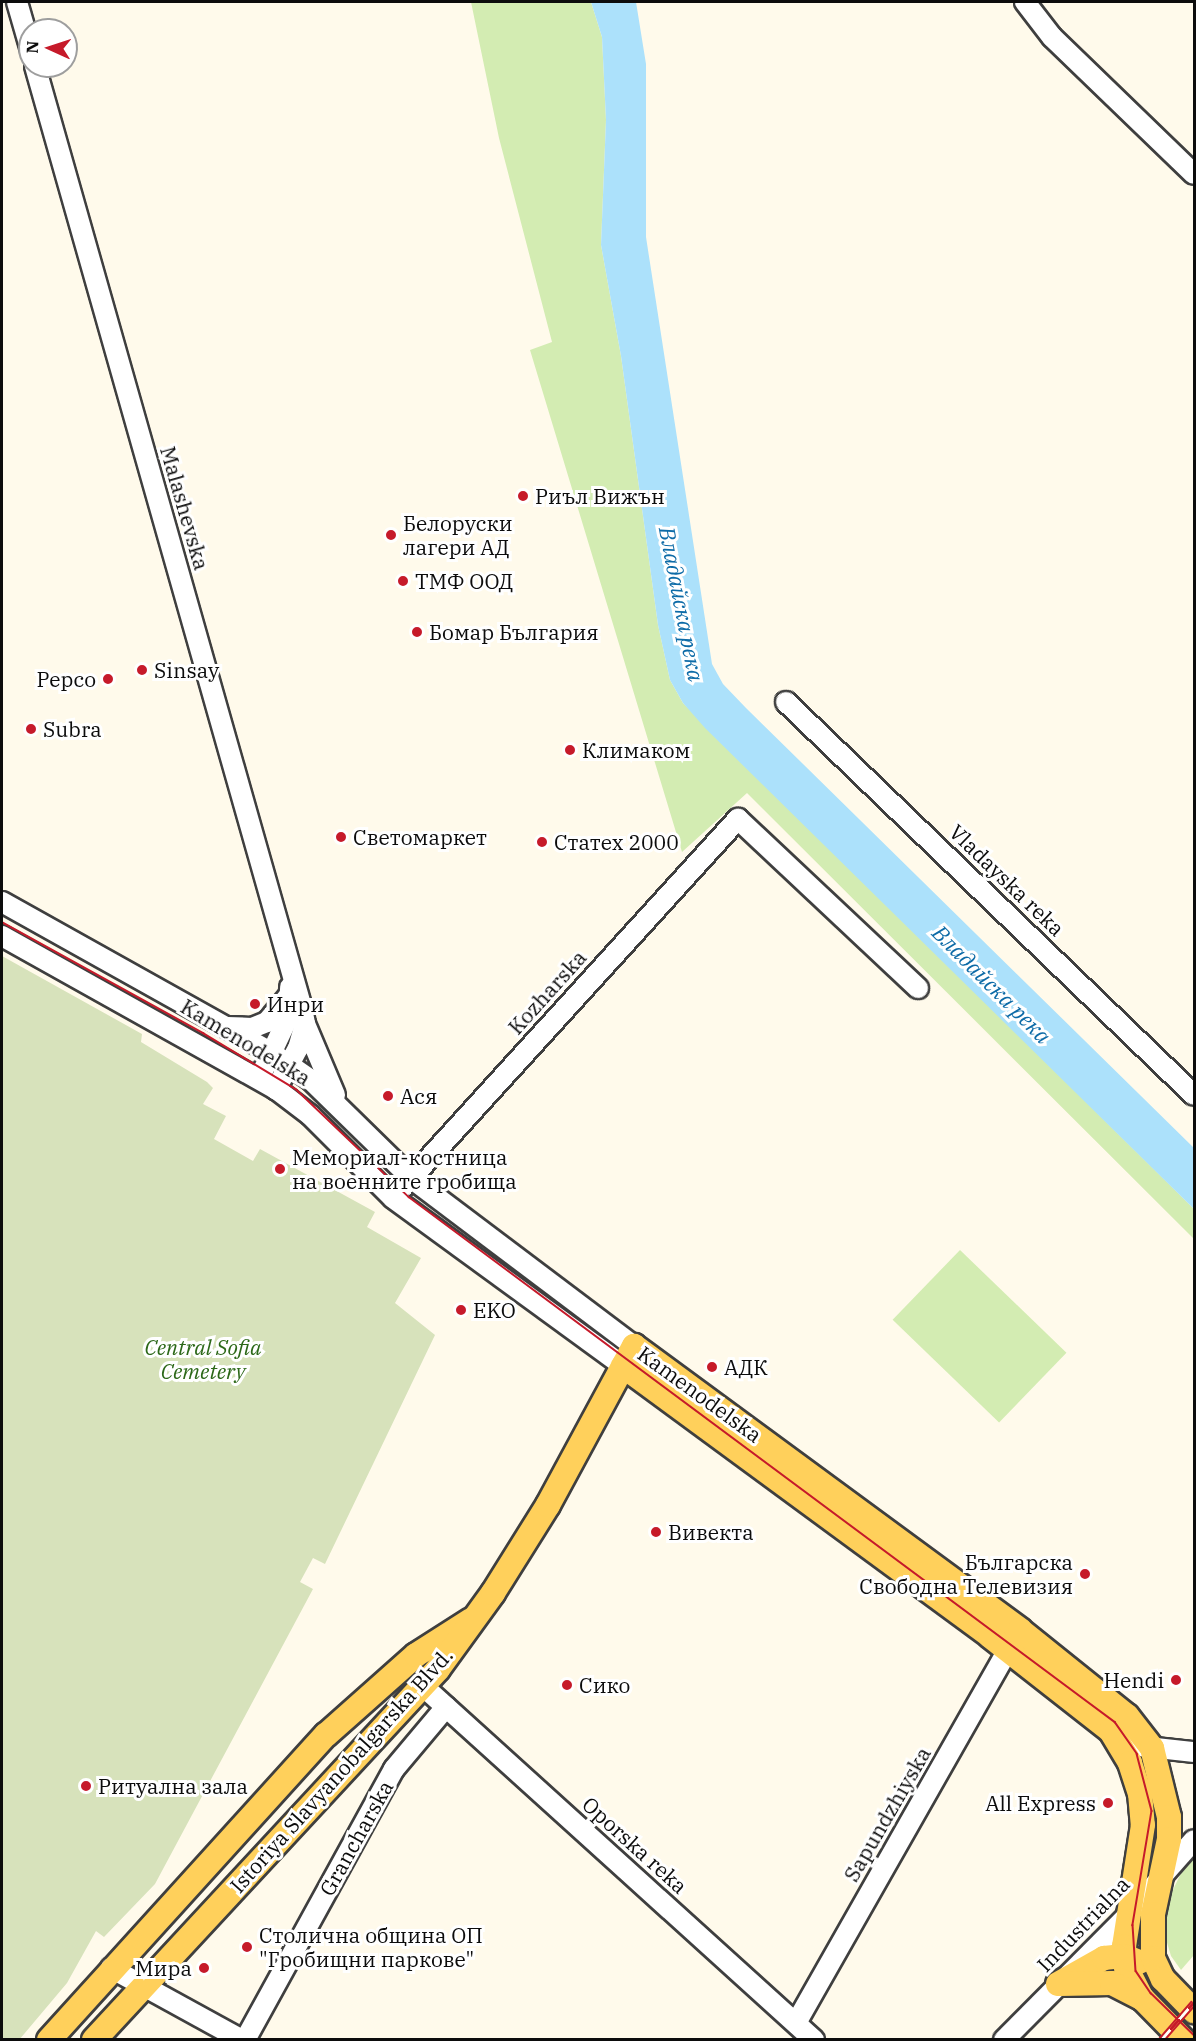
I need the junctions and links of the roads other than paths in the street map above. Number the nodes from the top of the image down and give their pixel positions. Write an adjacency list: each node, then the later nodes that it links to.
1 (17, 2): 3 (street)
2 (1025, 2): 5 (street)
3 (22, 18)
4 (38, 78): 9 (street, Malashevska)
5 (1194, 174)
6 (786, 702): 16 (street, Vladayska reka)
7 (2, 903): 13 (street, Kamenodelska)
8 (2, 936): 15 (street, Kamenodelska)
9 (288, 964): 11 (street, Malashevska); 12 (street, Malashevska)
10 (918, 988): 18 (street, Kozharska)
11 (290, 993): 13 (street); 14 (street, Malashevska)
12 (305, 1024): 14 (street, Malashevska); 17 (street)
13 (227, 1027): 14 (street, Kamenodelska)
14 (280, 1059): 15 (street, Malashevska); 17 (street, Kamenodelska)
15 (268, 1084): 19 (street, Kamenodelska)
16 (1194, 1095)
17 (340, 1106): 18 (street, Kamenodelska)
18 (411, 1178): 19 (street, Kozharska); 20 (street, Kamenodelska)
19 (393, 1198): 20 (street, Kamenodelska)
20 (629, 1356): 21 (main road); 22 (main road, Kamenodelska)
21 (473, 1619): 23 (main road, Istoriya Slavyanobalgarska Blvd.); 32 (main road, Istoriya Slavyanobalgarska Blvd.)
22 (1014, 1640): 25 (main road, Kamenodelska); 26 (main road, Kamenodelska); 39 (street, Sapundzhiyska)
23 (424, 1686): 24 (street, Oporska reka); 35 (main road, Istoriya Slavyanobalgarska Blvd.)
24 (446, 1707): 39 (street, Oporska reka); 43 (street, Grancharska)
25 (1120, 1744): 26 (street); 30 (main road, Kamenodelska)
26 (1152, 1748): 27 (street); 29 (main road, Kamenodelska)
27 (1194, 1752)
28 (1194, 1840): 29 (street, Industrialna)
29 (1162, 1875): 30 (street, Industrialna); 33 (main road, Kamenodelska)
30 (1127, 1916): 31 (main road, Kamenodelska); 34 (street, Industrialna)
31 (1124, 1956): 33 (main road); 34 (main road); 36 (main road, Kamenodelska)
32 (111, 1968): 35 (street); 40 (main road, Istoriya Slavyanobalgarska Blvd.)
33 (1163, 1979): 37 (main road, Kamenodelska)
34 (1058, 1984): 36 (main road); 45 (street, Industrialna)
35 (142, 1985): 38 (main road, Istoriya Slavyanobalgarska Blvd.); 43 (street)
36 (1142, 1998): 46 (main road, Kamenodelska)
37 (1194, 2011)
38 (117, 2014): 41 (main road, Istoriya Slavyanobalgarska Blvd.); 42 (street, Istoriya Slavyanobalgarska Blvd.)
39 (796, 2023): 44 (street, Oporska reka)
40 (49, 2040)
41 (94, 2040)
42 (104, 2040)
43 (243, 2040)
44 (814, 2040)
45 (1004, 2040)
46 (1183, 2040)

